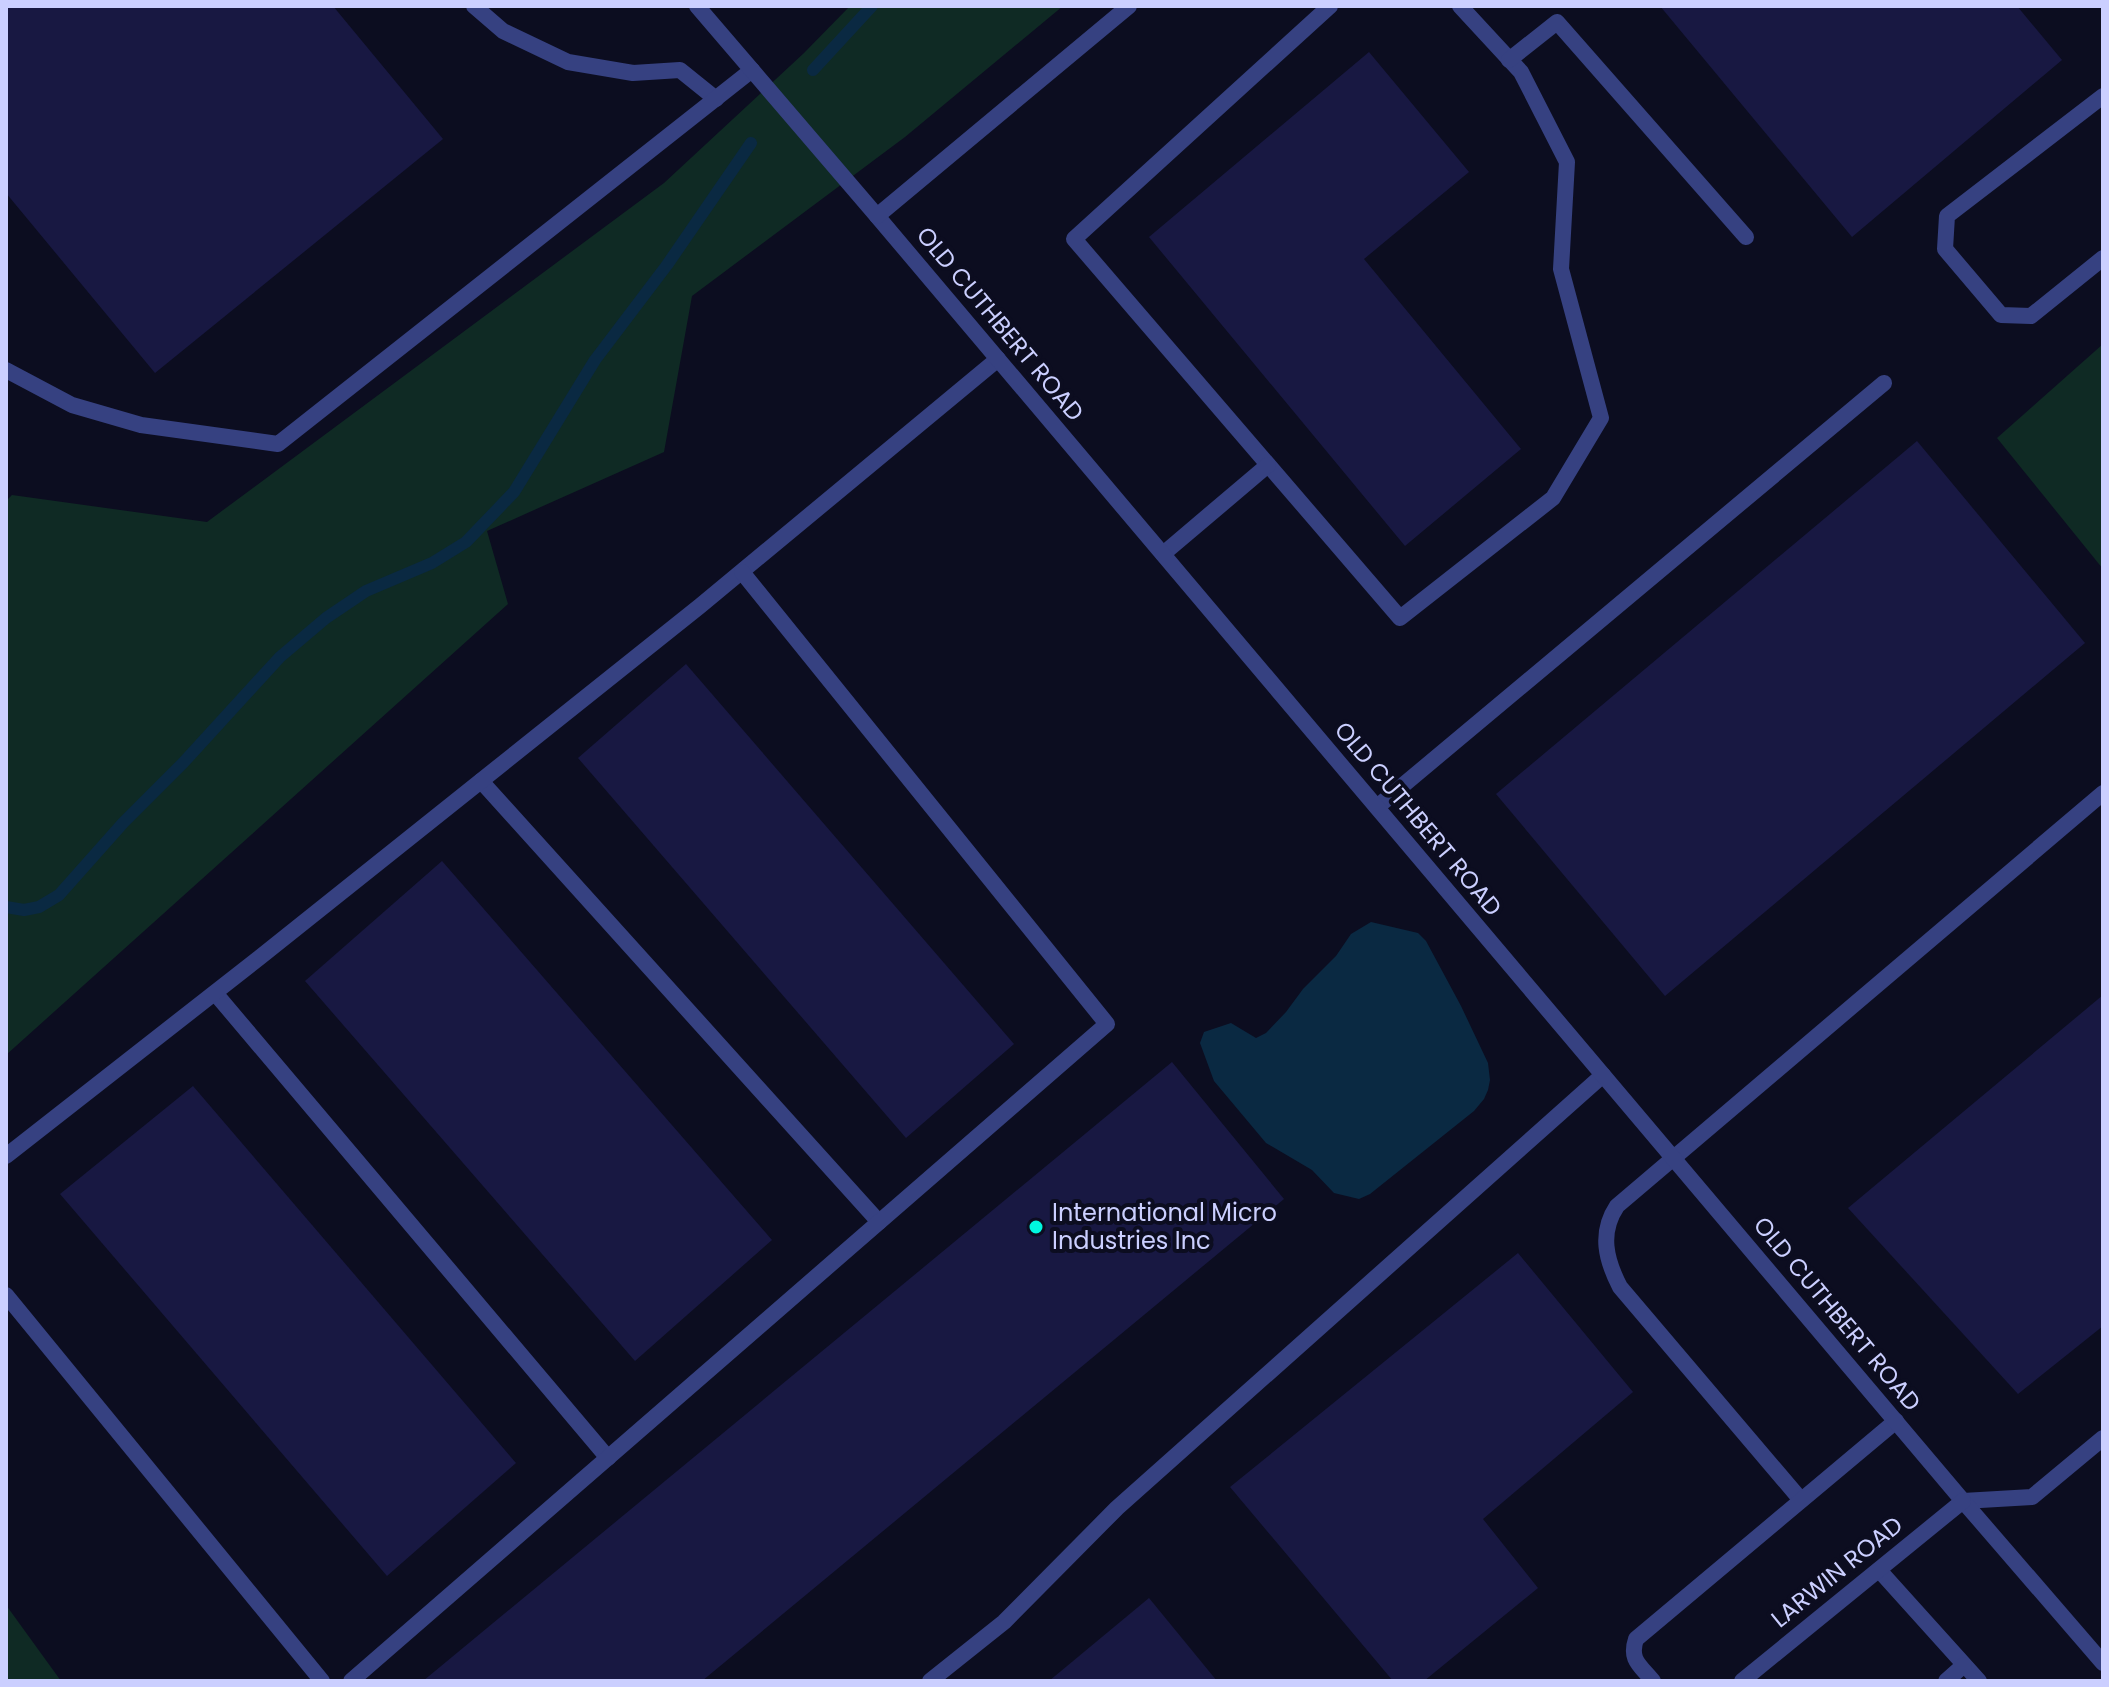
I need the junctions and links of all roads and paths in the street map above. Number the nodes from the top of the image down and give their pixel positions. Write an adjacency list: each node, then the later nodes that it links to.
1 (474, 6): 9 (street)
2 (697, 6): 7 (street, OLD CUTHBERT ROAD)
3 (1129, 6): 10 (street)
4 (1330, 6): 16 (street)
5 (1460, 6): 6 (street)
6 (1509, 60): 11 (street); 16 (street)
7 (752, 70): 9 (street); 10 (street, OLD CUTHBERT ROAD)
8 (2103, 96): 12 (street)
9 (716, 99): 14 (street)
10 (877, 216): 13 (street, OLD CUTHBERT ROAD)
11 (1746, 237)
12 (2103, 258)
13 (998, 359): 17 (street, OLD CUTHBERT ROAD); 18 (street)
14 (6, 370)
15 (1884, 383): 21 (street)
16 (1268, 465): 17 (street)
17 (1163, 554): 21 (street, OLD CUTHBERT ROAD)
18 (742, 572): 19 (street); 26 (street)
19 (481, 781): 22 (street); 26 (street)
20 (2103, 793): 25 (street)
21 (1377, 807): 23 (street, OLD CUTHBERT ROAD)
22 (215, 993): 24 (street); 30 (street)
23 (1603, 1075): 25 (street, OLD CUTHBERT ROAD); 38 (street)
24 (6, 1156)
25 (1674, 1159): 28 (street, OLD CUTHBERT ROAD); 31 (street)
26 (879, 1222): 30 (street)
27 (6, 1295): 36 (street)
28 (1896, 1421): 31 (street); 32 (street, OLD CUTHBERT ROAD)
29 (2103, 1438): 32 (street)
30 (608, 1458): 37 (street)
31 (1801, 1500): 39 (street)
32 (1963, 1501): 33 (street, LARWIN ROAD); 34 (street, OLD CUTHBERT ROAD)
33 (1879, 1570): 35 (street); 40 (street, LARWIN ROAD)
34 (2103, 1663)
35 (1964, 1665): 41 (street); 42 (street)
36 (322, 1681)
37 (351, 1681)
38 (930, 1681)
39 (1653, 1681)
40 (1742, 1681)
41 (1946, 1681)
42 (1979, 1681)

